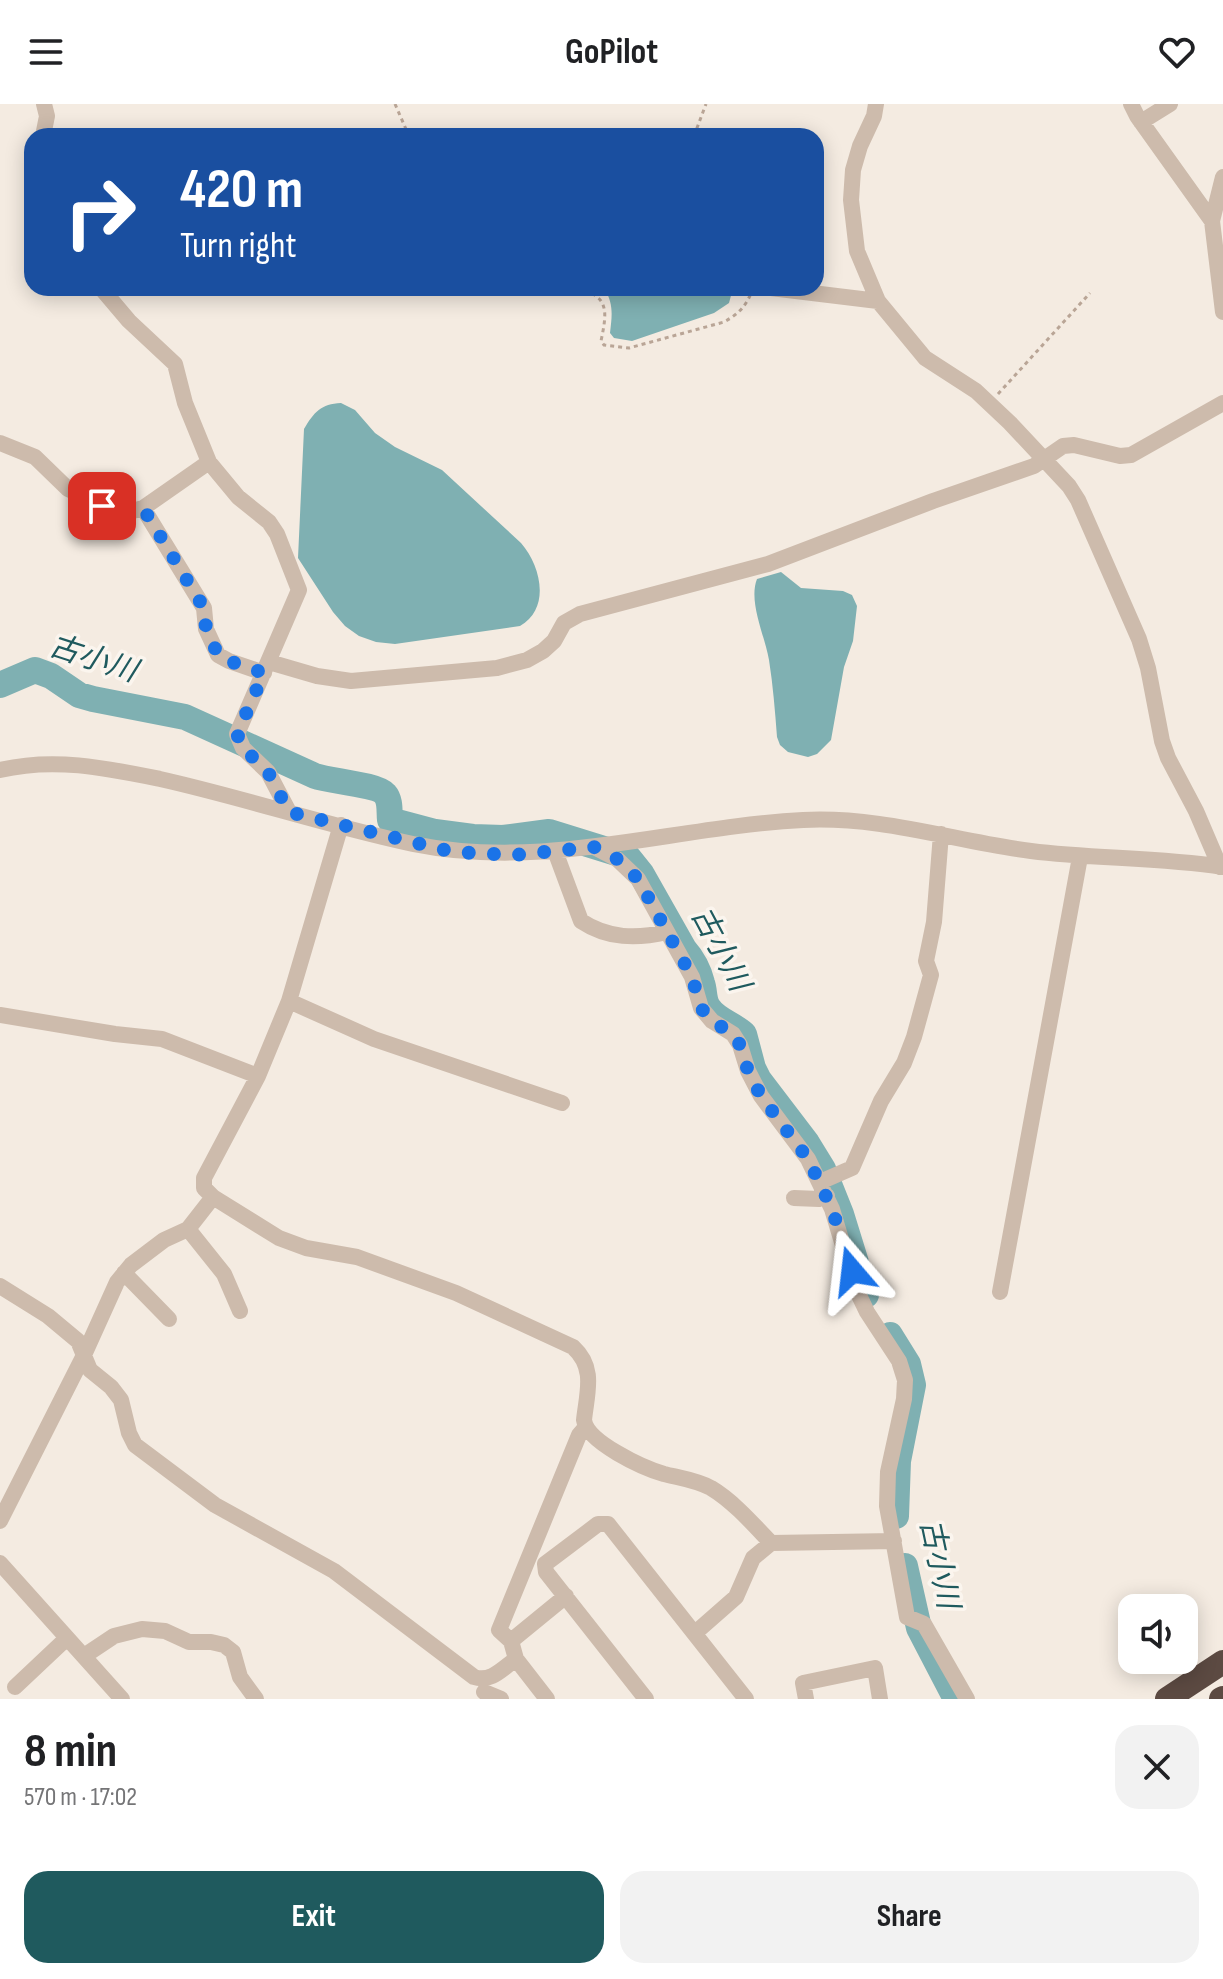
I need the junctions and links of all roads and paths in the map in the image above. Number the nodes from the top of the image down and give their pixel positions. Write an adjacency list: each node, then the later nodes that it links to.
1 (44, 104): 8 (street)
2 (395, 104): 9 (path)
3 (706, 104): 10 (path)
4 (876, 104): 18 (street)
5 (1131, 104): 7 (street)
6 (1170, 104): 7 (street)
7 (1141, 122): 12 (street)
8 (45, 128)
9 (406, 128)
10 (697, 128)
11 (1223, 177): 12 (street)
12 (1212, 221): 19 (street)
13 (1090, 293): 20 (path)
14 (824, 294): 18 (street)
15 (108, 296): 24 (street)
16 (597, 296): 17 (path)
17 (750, 296)
18 (878, 301): 20 (street)
19 (1223, 312)
20 (990, 403): 23 (street)
21 (1223, 403): 23 (street)
22 (0, 443): 25 (street)
23 (1044, 458): 26 (street); 34 (street)
24 (209, 462): 25 (street); 26 (street)
25 (143, 508): 26 (street)
26 (266, 668): 28 (street)
27 (0, 770): 28 (street)
28 (289, 812): 29 (street)
29 (341, 825): 32 (street); 36 (street)
30 (941, 834): 31 (street); 33 (street); 40 (street)
31 (594, 847): 32 (street); 35 (street)
32 (555, 851): 35 (street)
33 (1080, 857): 34 (street); 46 (street)
34 (1221, 867)
35 (667, 932): 40 (street)
36 (289, 1001): 38 (street); 39 (street)
37 (0, 1015): 38 (street)
38 (258, 1076): 41 (street)
39 (562, 1103)
40 (824, 1189): 42 (street); 52 (street)
41 (213, 1197): 43 (street); 50 (street)
42 (794, 1198)
43 (188, 1229): 44 (street); 47 (street)
44 (124, 1273): 48 (street); 49 (street)
45 (0, 1286): 49 (street)
46 (1000, 1292)
47 (240, 1311)
48 (169, 1319)
49 (84, 1355): 51 (street); 63 (street)
50 (585, 1428): 53 (street); 58 (street)
51 (0, 1521)
52 (894, 1541): 53 (street); 72 (street)
53 (771, 1543): 56 (street)
54 (0, 1563): 57 (street)
55 (566, 1596): 56 (street); 58 (street); 68 (street)
56 (695, 1633): 69 (street)
57 (67, 1638): 59 (street); 62 (street)
58 (511, 1641): 60 (street)
59 (84, 1656): 64 (street); 65 (street)
60 (516, 1659): 63 (street); 67 (street)
61 (1223, 1662): 73 (highway)
62 (15, 1687)
63 (483, 1690): 66 (street)
64 (122, 1699)
65 (256, 1699)
66 (501, 1699)
67 (547, 1699)
68 (646, 1699)
69 (746, 1699)
70 (806, 1699): 71 (street)
71 (880, 1699)
72 (967, 1699)
73 (1167, 1699)

